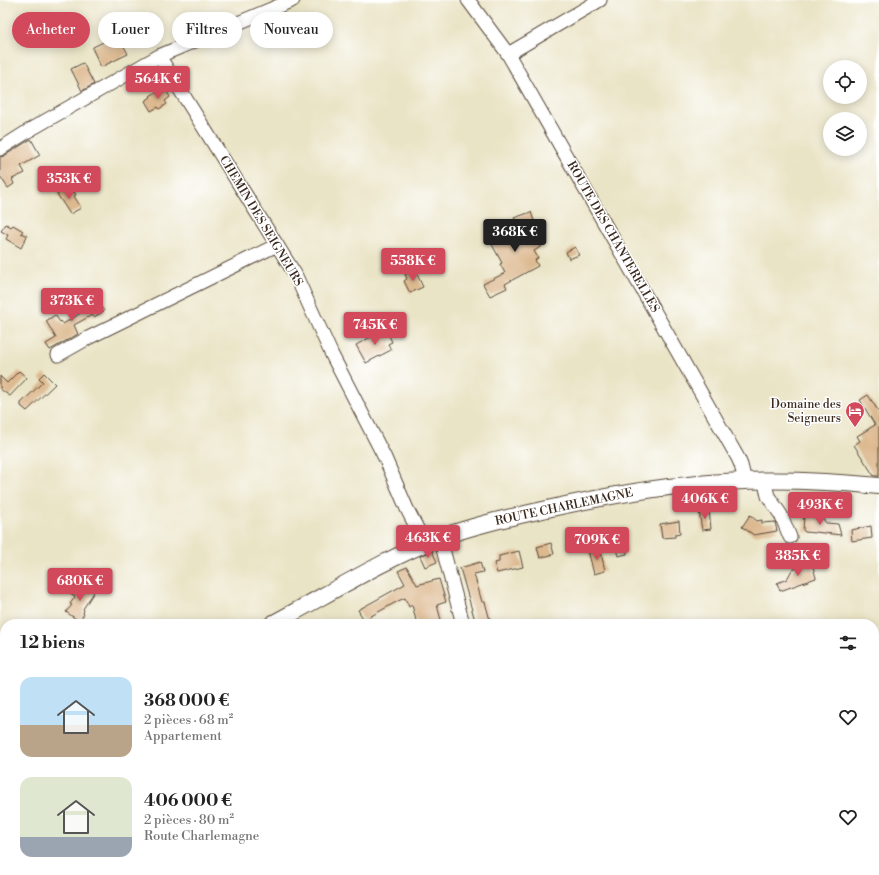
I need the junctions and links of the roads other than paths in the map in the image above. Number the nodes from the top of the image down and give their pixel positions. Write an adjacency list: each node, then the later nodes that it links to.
1 (292, 0): 5 (street)
2 (468, 0): 4 (street, ROUTE DES CHANTERELLES)
3 (600, 0): 4 (street)
4 (508, 54): 10 (street, ROUTE DES CHANTERELLES)
5 (159, 56): 6 (street); 7 (street, CHEMIN DES SEIGNEURS)
6 (0, 149)
7 (277, 245): 8 (street); 14 (street, CHEMIN DES SEIGNEURS)
8 (58, 355)
9 (764, 480): 10 (main road, ROUTE CHARLEMAGNE); 11 (main road, ROUTE CHARLEMAGNE); 12 (street)
10 (745, 481): 13 (main road, ROUTE CHARLEMAGNE)
11 (879, 486)
12 (790, 537)
13 (440, 538): 14 (main road, ROUTE CHARLEMAGNE); 16 (street)
14 (425, 544): 15 (main road, ROUTE CHARLEMAGNE)
15 (281, 619)
16 (461, 619)

